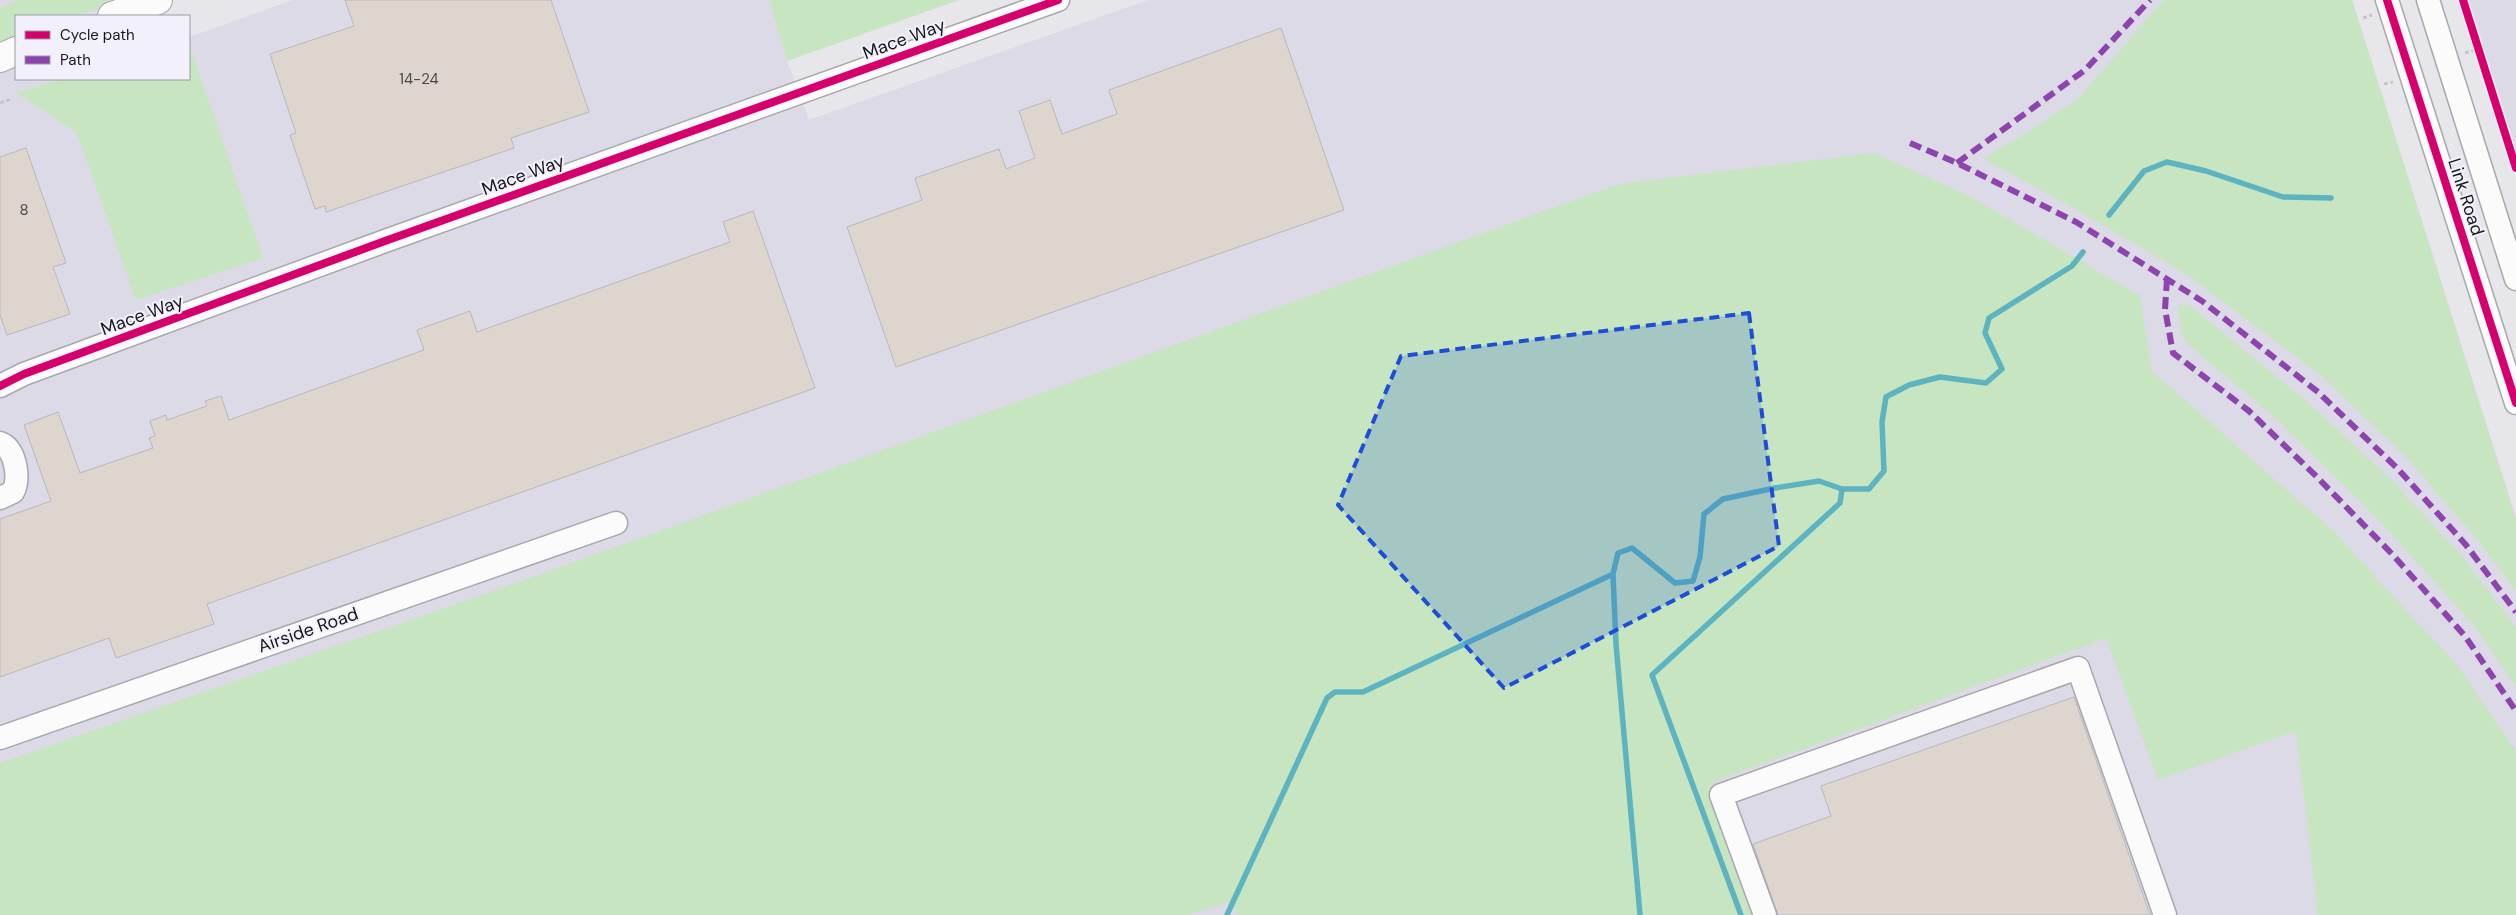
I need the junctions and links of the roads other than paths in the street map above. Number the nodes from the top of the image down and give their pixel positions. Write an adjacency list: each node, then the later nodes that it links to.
1 (158, 0): 5 (main road)
2 (1058, 0): 9 (street, Mace Way)
3 (2387, 0): 10 (street, Link Road)
4 (2428, 0): 8 (street, Link Road)
5 (115, 15)
6 (15, 51): 7 (main road)
7 (0, 58)
8 (2516, 279)
9 (0, 386)
10 (2516, 403)
11 (0, 443): 12 (street)
12 (0, 498)
13 (616, 523): 14 (street, Airside Road)
14 (0, 738)
15 (1765, 915): 16 (street)
16 (2165, 915)

